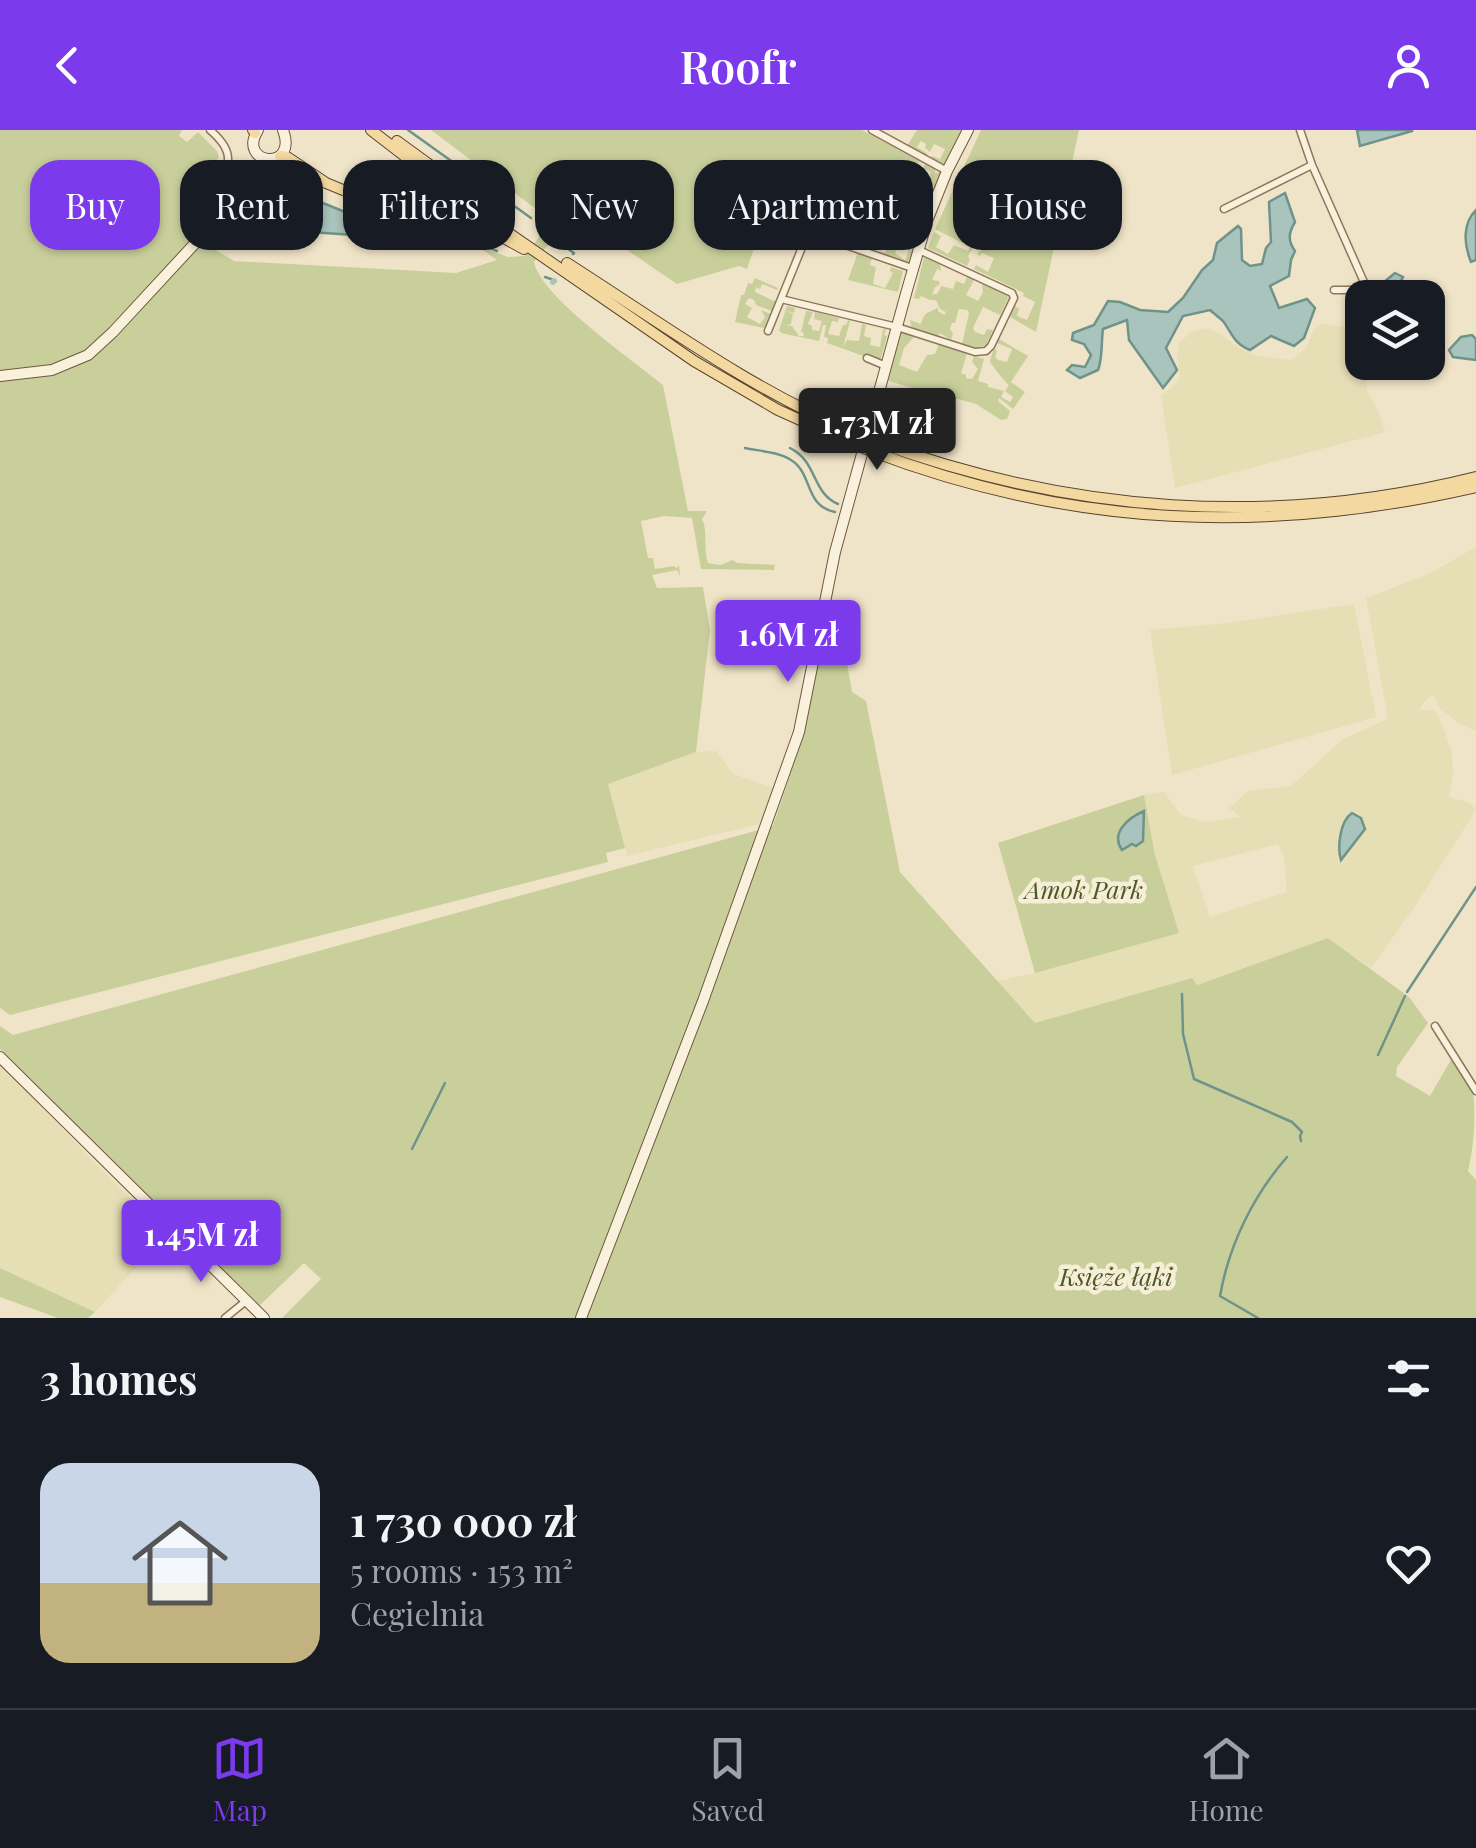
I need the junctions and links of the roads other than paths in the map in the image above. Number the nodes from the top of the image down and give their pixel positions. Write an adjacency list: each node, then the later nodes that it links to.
1 (210, 130): 11 (street)
2 (282, 130): 10 (street)
3 (371, 130): 19 (main road)
4 (381, 130): 30 (main road)
5 (872, 130): 14 (street)
6 (968, 130): 14 (street)
7 (1300, 130): 13 (street)
8 (255, 131): 9 (street)
9 (262, 156): 10 (street); 12 (street)
10 (280, 156): 19 (main road)
11 (227, 160)
12 (260, 160)
13 (1312, 165): 16 (street); 21 (street)
14 (946, 171): 15 (street)
15 (933, 205)
16 (1224, 209)
17 (189, 250): 29 (street)
18 (919, 250): 20 (street); 25 (street)
19 (552, 261): 30 (main road)
20 (913, 269): 24 (street); 25 (street)
21 (1362, 280)
22 (1334, 290): 23 (street)
23 (1345, 290)
24 (781, 300): 25 (street); 26 (street)
25 (897, 327): 28 (street)
26 (768, 332)
27 (867, 358): 28 (street)
28 (886, 366): 40 (street)
29 (0, 376)
30 (858, 440): 31 (main road, bridge)
31 (873, 446): 32 (main road); 33 (main road)
32 (1476, 477)
33 (1476, 487)
34 (1435, 1026): 36 (street)
35 (0, 1056): 37 (street)
36 (1476, 1091)
37 (246, 1301): 38 (street); 39 (street)
38 (226, 1318)
39 (264, 1318)
40 (581, 1318)

